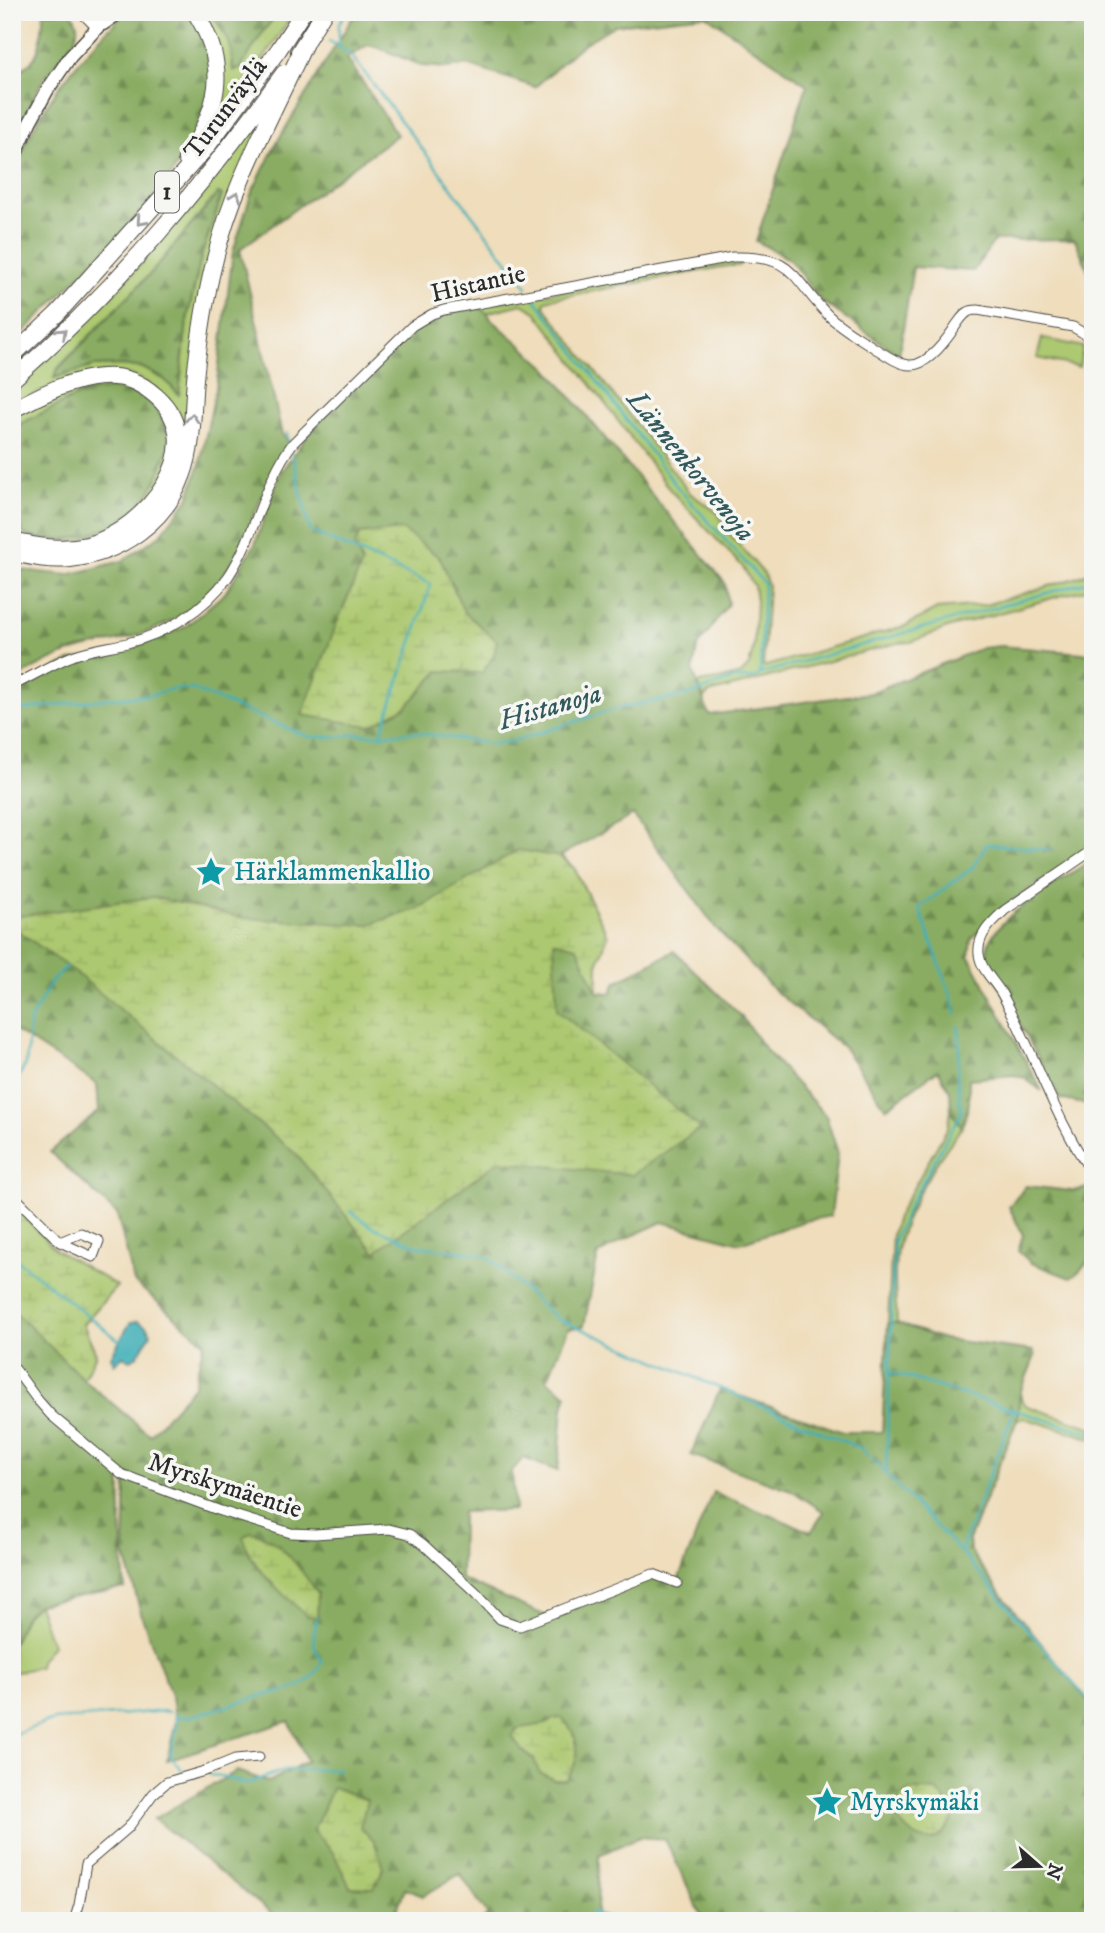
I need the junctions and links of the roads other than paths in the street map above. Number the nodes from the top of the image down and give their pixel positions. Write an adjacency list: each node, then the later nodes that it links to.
1 (81, 12): 7 (street)
2 (108, 12): 7 (main road)
3 (120, 12): 7 (main road)
4 (195, 12): 10 (highway)
5 (303, 12): 10 (highway, Turunväylä / 1)
6 (324, 12): 8 (highway, Turunväylä / 1)
7 (97, 28): 9 (main road)
8 (305, 43): 13 (highway, Turunväylä / 1, one-way to 8); 16 (highway, one-way to 8)
9 (12, 162)
10 (171, 188): 12 (highway, Turunväylä / 1, one-way to 12)
11 (1093, 343): 17 (street, Histantie)
12 (12, 356)
13 (12, 380)
14 (12, 410): 15 (highway)
15 (12, 541)
16 (12, 553)
17 (12, 686)
18 (1093, 850): 19 (street)
19 (1093, 1174)
20 (12, 1194): 21 (street)
21 (61, 1242)
22 (12, 1364): 23 (street, Myrskymäentie)
23 (677, 1583)
24 (259, 1757): 25 (street)
25 (74, 1921)

